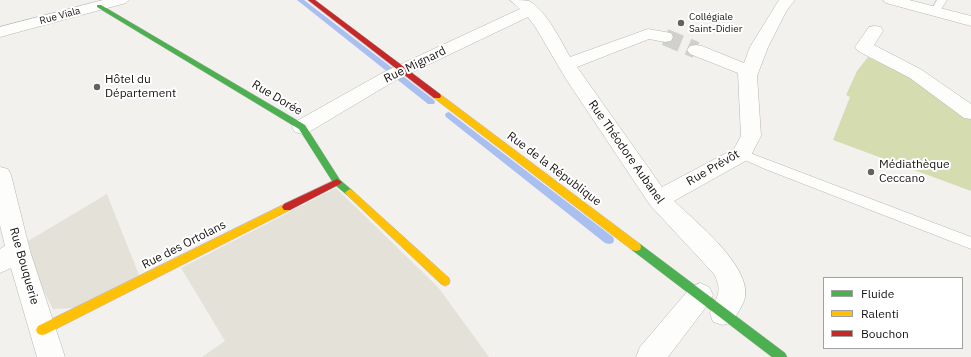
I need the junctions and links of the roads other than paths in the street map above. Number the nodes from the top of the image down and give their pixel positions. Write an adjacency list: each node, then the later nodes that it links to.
1 (121, 0): 6 (street, Rue Viala)
2 (311, 0): 14 (street, Rue de la République)
3 (787, 0): 15 (street)
4 (891, 0): 7 (street)
5 (525, 5): 13 (street, Rue Théodore Aubanel); 14 (street, Rue Mignard)
6 (99, 6): 10 (street, Rue Viala); 17 (street, Rue Dorée)
7 (938, 6): 8 (street)
8 (971, 21)
9 (875, 31): 16 (street)
10 (0, 32)
11 (665, 37): 13 (street)
12 (696, 50): 15 (street)
13 (567, 64): 21 (street, Rue Théodore Aubanel)
14 (403, 70): 17 (street, Rue Mignard); 25 (street, Rue de la République)
15 (748, 76): 18 (street, Rue Prévôt)
16 (971, 112)
17 (302, 127): 20 (street, Rue Dorée)
18 (742, 154): 21 (street, Rue Prévôt); 22 (lane)
19 (0, 175): 23 (street, Rue Bouquerie)
20 (337, 182): 24 (street, Rue Dorée); 27 (street, Rue des Ortolans)
21 (658, 199): 26 (street, Rue Théodore Aubanel)
22 (971, 243)
23 (9, 257): 27 (street, Rue Bouquerie)
24 (445, 281)
25 (700, 295): 26 (street, Rue de la République); 29 (street)
26 (723, 313): 30 (street, Rue de la République)
27 (42, 330): 28 (street, Rue Bouquerie)
28 (51, 357)
29 (650, 357)
30 (781, 357)

